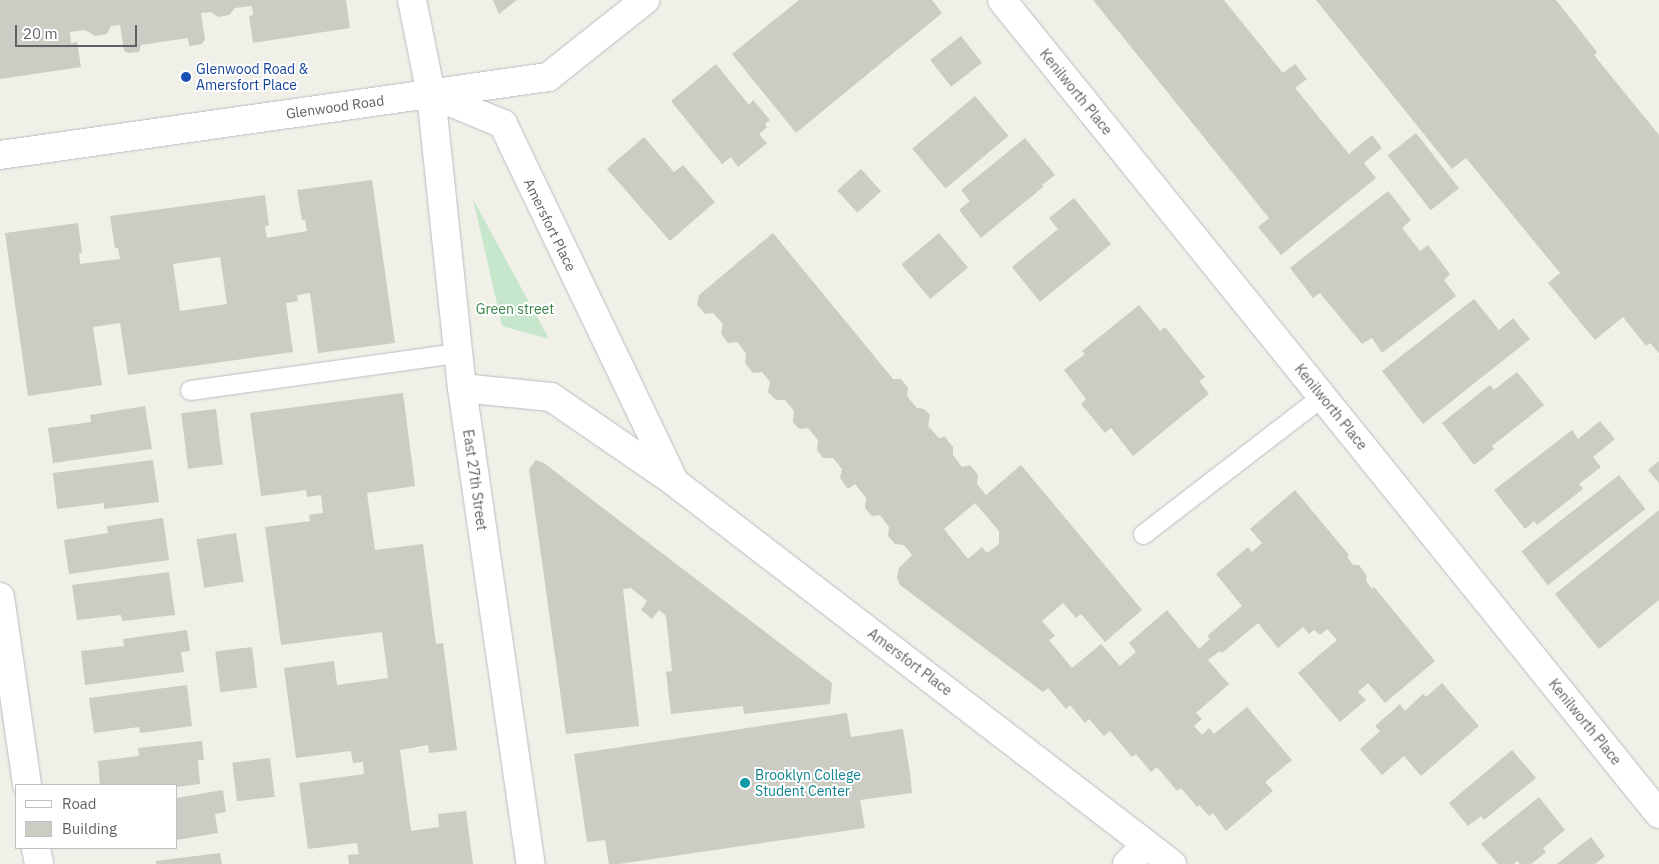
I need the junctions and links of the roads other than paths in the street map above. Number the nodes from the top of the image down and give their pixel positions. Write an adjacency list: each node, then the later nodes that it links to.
1 (412, 0): 4 (street)
2 (644, 0): 4 (street, Glenwood Road)
3 (1002, 0): 9 (street, Kenilworth Place)
4 (431, 94): 5 (street, Glenwood Road); 6 (street, East 27th Street); 10 (street, Amersfort Place)
5 (0, 155)
6 (458, 353): 7 (street, East 27th Street); 8 (lane)
7 (462, 388): 10 (street, Amersfort Place); 18 (street, East 27th Street)
8 (190, 390)
9 (1322, 396): 11 (lane); 14 (street, Kenilworth Place)
10 (673, 481): 15 (street, Amersfort Place)
11 (1143, 534)
12 (0, 597): 13 (street)
13 (27, 784)
14 (1659, 814)
15 (1146, 845): 19 (street); 20 (street, Amersfort Place)
16 (36, 849): 17 (street)
17 (39, 864)
18 (531, 864)
19 (1127, 864)
20 (1172, 864)

